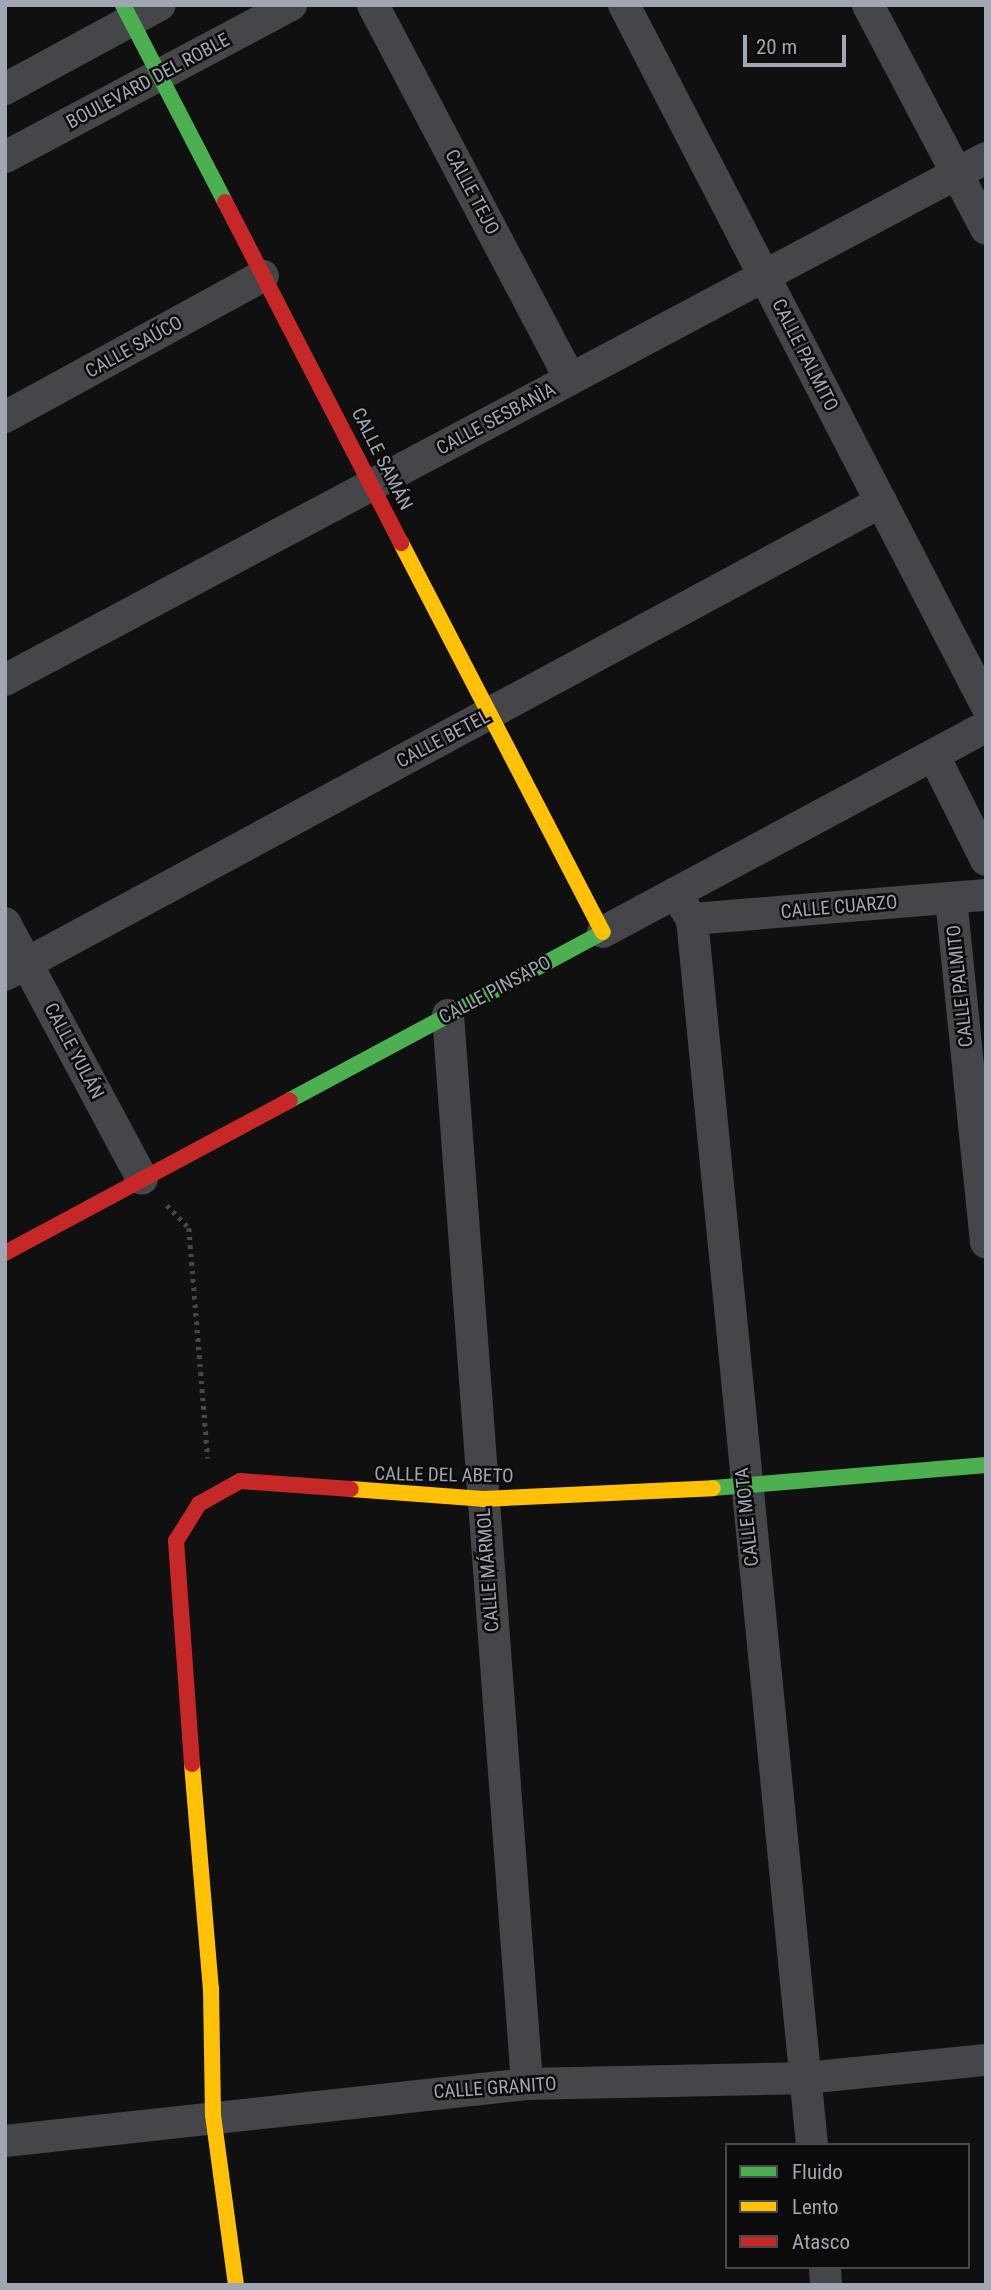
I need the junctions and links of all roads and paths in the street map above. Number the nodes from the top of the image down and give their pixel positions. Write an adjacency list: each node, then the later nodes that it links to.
1 (160, 5): 6 (street)
2 (290, 5): 7 (street, BOULEVARD DEL ROBLE)
3 (373, 5): 15 (street, CALLE TEJO)
4 (624, 5): 14 (street, CALLE PALMITO)
5 (868, 5): 11 (street)
6 (127, 13): 7 (street, CALLE SAMÁN); 8 (street)
7 (159, 75): 9 (street, BOULEVARD DEL ROBLE); 13 (street, CALLE SAMÁN)
8 (5, 89)
9 (5, 156)
10 (986, 158): 11 (street, CALLE SESBANÌA)
11 (956, 173): 12 (street); 14 (street, CALLE SESBANÌA)
12 (986, 229)
13 (263, 276): 16 (street, CALLE SAÚCO); 17 (street, CALLE SAMÁN)
14 (764, 276): 15 (street, CALLE SESBANÌA); 18 (street, CALLE PALMITO)
15 (570, 379): 17 (street, CALLE SESBANÌA)
16 (5, 418)
17 (372, 485): 19 (street, CALLE SESBANÌA); 21 (street, CALLE SAMÁN)
18 (881, 502): 20 (street, CALLE PALMITO); 21 (street, CALLE BETEL)
19 (5, 680)
20 (986, 705)
21 (490, 714): 30 (street, CALLE SAMÁN); 31 (street, CALLE BETEL)
22 (986, 727): 23 (street, CALLE PINSAPO)
23 (934, 756): 24 (street); 25 (street, CALLE PINSAPO)
24 (986, 860)
25 (675, 893): 28 (street, CALLE MOTA); 30 (street, CALLE PINSAPO)
26 (986, 895): 27 (street, CALLE CUARZO)
27 (951, 898): 28 (street, CALLE CUARZO); 34 (street, CALLE PALMITO)
28 (692, 919): 38 (street, CALLE MOTA)
29 (5, 923): 31 (street, CALLE YULÁN)
30 (603, 932): 32 (street, CALLE PINSAPO)
31 (16, 969): 33 (street, CALLE YULÁN)
32 (448, 1015): 33 (street, CALLE PINSAPO); 39 (street, CALLE MÁRMOL)
33 (142, 1180): 35 (street, CALLE PINSAPO); 37 (path)
34 (986, 1242)
35 (5, 1253)
36 (986, 1465): 38 (street, CALLE DEL ABETO)
37 (240, 1481): 39 (street, CALLE DEL ABETO); 43 (street)
38 (744, 1487): 39 (street, CALLE DEL ABETO); 41 (street, CALLE MOTA)
39 (483, 1499): 42 (street, CALLE MÁRMOL)
40 (986, 2060): 41 (street, CALLE GRANITO)
41 (805, 2078): 42 (street, CALLE GRANITO); 45 (street, CALLE MOTA)
42 (527, 2084): 43 (street, CALLE GRANITO)
43 (213, 2115): 44 (street, CALLE GRANITO); 46 (street)
44 (5, 2141)
45 (812, 2143)
46 (236, 2285)

